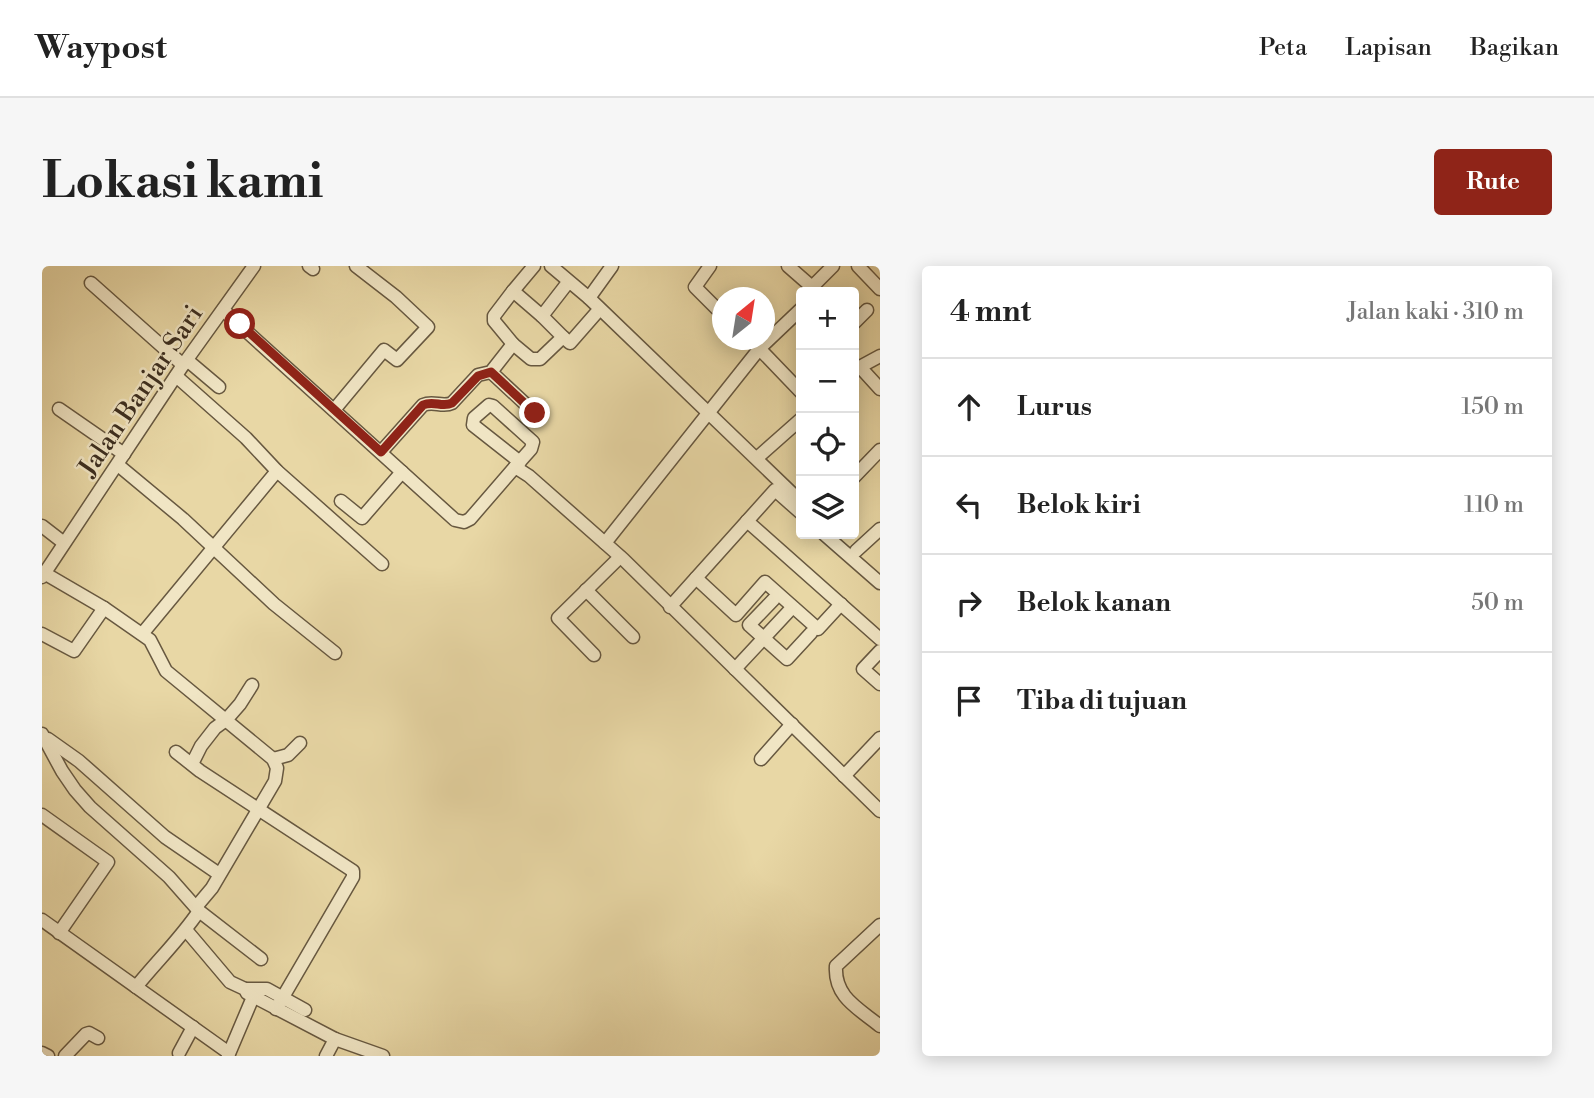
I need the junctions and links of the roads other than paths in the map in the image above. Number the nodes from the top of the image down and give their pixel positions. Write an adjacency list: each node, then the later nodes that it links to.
1 (254, 266): 18 (street, Jalan Banjar Sari)
2 (356, 266): 38 (street)
3 (534, 266): 15 (street)
4 (551, 266): 16 (street)
5 (612, 266): 16 (street)
6 (710, 266): 17 (street)
7 (833, 266): 13 (street)
8 (858, 266): 14 (street)
9 (796, 268): 12 (street)
10 (91, 283): 30 (street)
11 (566, 285): 21 (street)
12 (811, 287)
13 (816, 287)
14 (880, 289)
15 (513, 291): 21 (street); 26 (street)
16 (589, 298): 39 (street)
17 (712, 303)
18 (223, 310): 30 (street, Jalan Banjar Sari); 38 (street)
19 (867, 310): 23 (street)
20 (598, 311): 25 (street)
21 (542, 316): 25 (street)
22 (796, 317): 24 (street)
23 (859, 318)
24 (775, 331)
25 (563, 337): 26 (street)
26 (513, 344): 33 (street)
27 (751, 350): 39 (street)
28 (761, 350): 35 (street)
29 (880, 356): 31 (street)
30 (182, 367): 34 (street); 45 (street, Jalan Banjar Sari); 47 (street)
31 (859, 367)
32 (859, 370): 36 (street)
33 (491, 372): 40 (street); 43 (street)
34 (219, 387)
35 (796, 387)
36 (880, 389)
37 (60, 409): 45 (street)
38 (334, 410): 43 (street)
39 (707, 412): 44 (street); 61 (street)
40 (535, 413)
41 (796, 423): 44 (street)
42 (880, 450): 49 (street)
43 (381, 452): 48 (street)
44 (757, 458): 50 (street)
45 (121, 459): 60 (street, Jalan Banjar Sari); 62 (street)
46 (517, 465): 46 (street); 48 (street); 61 (street)
47 (278, 471): 57 (street); 62 (street)
48 (402, 472): 53 (street)
49 (855, 476)
50 (796, 497)
51 (341, 501): 53 (street)
52 (796, 509): 54 (street)
53 (362, 518): 57 (street)
54 (747, 521): 68 (street); 72 (street)
55 (42, 526): 60 (street)
56 (880, 528): 63 (street)
57 (349, 535): 65 (street)
58 (830, 539): 69 (street)
59 (841, 539): 63 (street)
60 (64, 543): 67 (street, Jalan Banjar Sari)
61 (605, 543): 64 (street)
62 (214, 548): 77 (street); 83 (street)
63 (856, 551): 66 (street)
64 (620, 556): 70 (street); 73 (street)
65 (382, 564)
66 (880, 573)
67 (43, 575): 74 (street)
68 (695, 579): 72 (street); 73 (street)
69 (880, 583)
70 (586, 590): 79 (street); 84 (street)
71 (774, 599): 80 (street)
72 (841, 604): 81 (street)
73 (670, 607): 85 (street)
74 (104, 608): 76 (street); 77 (street)
75 (789, 611): 80 (street)
76 (42, 634)
77 (142, 634): 88 (street)
78 (811, 634): 80 (street)
79 (633, 637)
80 (764, 638): 85 (street)
81 (880, 639)
82 (880, 651): 86 (street)
83 (335, 653)
84 (594, 655)
85 (735, 669): 89 (street)
86 (880, 684)
87 (252, 685): 88 (street)
88 (226, 720): 95 (street); 96 (street)
89 (792, 724): 94 (street); 97 (street)
90 (43, 735): 101 (street); 102 (street)
91 (880, 738): 97 (street)
92 (300, 743): 95 (street)
93 (176, 752): 96 (street)
94 (761, 759)
95 (273, 760): 98 (street)
96 (192, 764): 98 (street)
97 (844, 776): 99 (street)
98 (259, 808): 101 (street); 110 (street)
99 (880, 811)
100 (42, 815): 106 (street)
101 (219, 874): 102 (street)
102 (198, 909): 105 (street); 107 (street)
103 (42, 920): 106 (street)
104 (880, 925): 113 (street)
105 (186, 930): 108 (street); 109 (street)
106 (59, 933): 108 (street)
107 (261, 959)
108 (136, 987): 114 (street)
109 (249, 993): 110 (street); 111 (street); 119 (street)
110 (283, 997): 111 (street); 112 (street)
111 (276, 1009): 116 (street)
112 (305, 1010)
113 (880, 1026)
114 (193, 1027): 118 (street); 119 (street)
115 (98, 1038): 121 (street)
116 (335, 1039): 122 (street); 123 (street)
117 (42, 1053): 120 (street)
118 (179, 1053)
119 (229, 1054)
120 (48, 1056)
121 (65, 1056)
122 (326, 1056)
123 (383, 1056)

